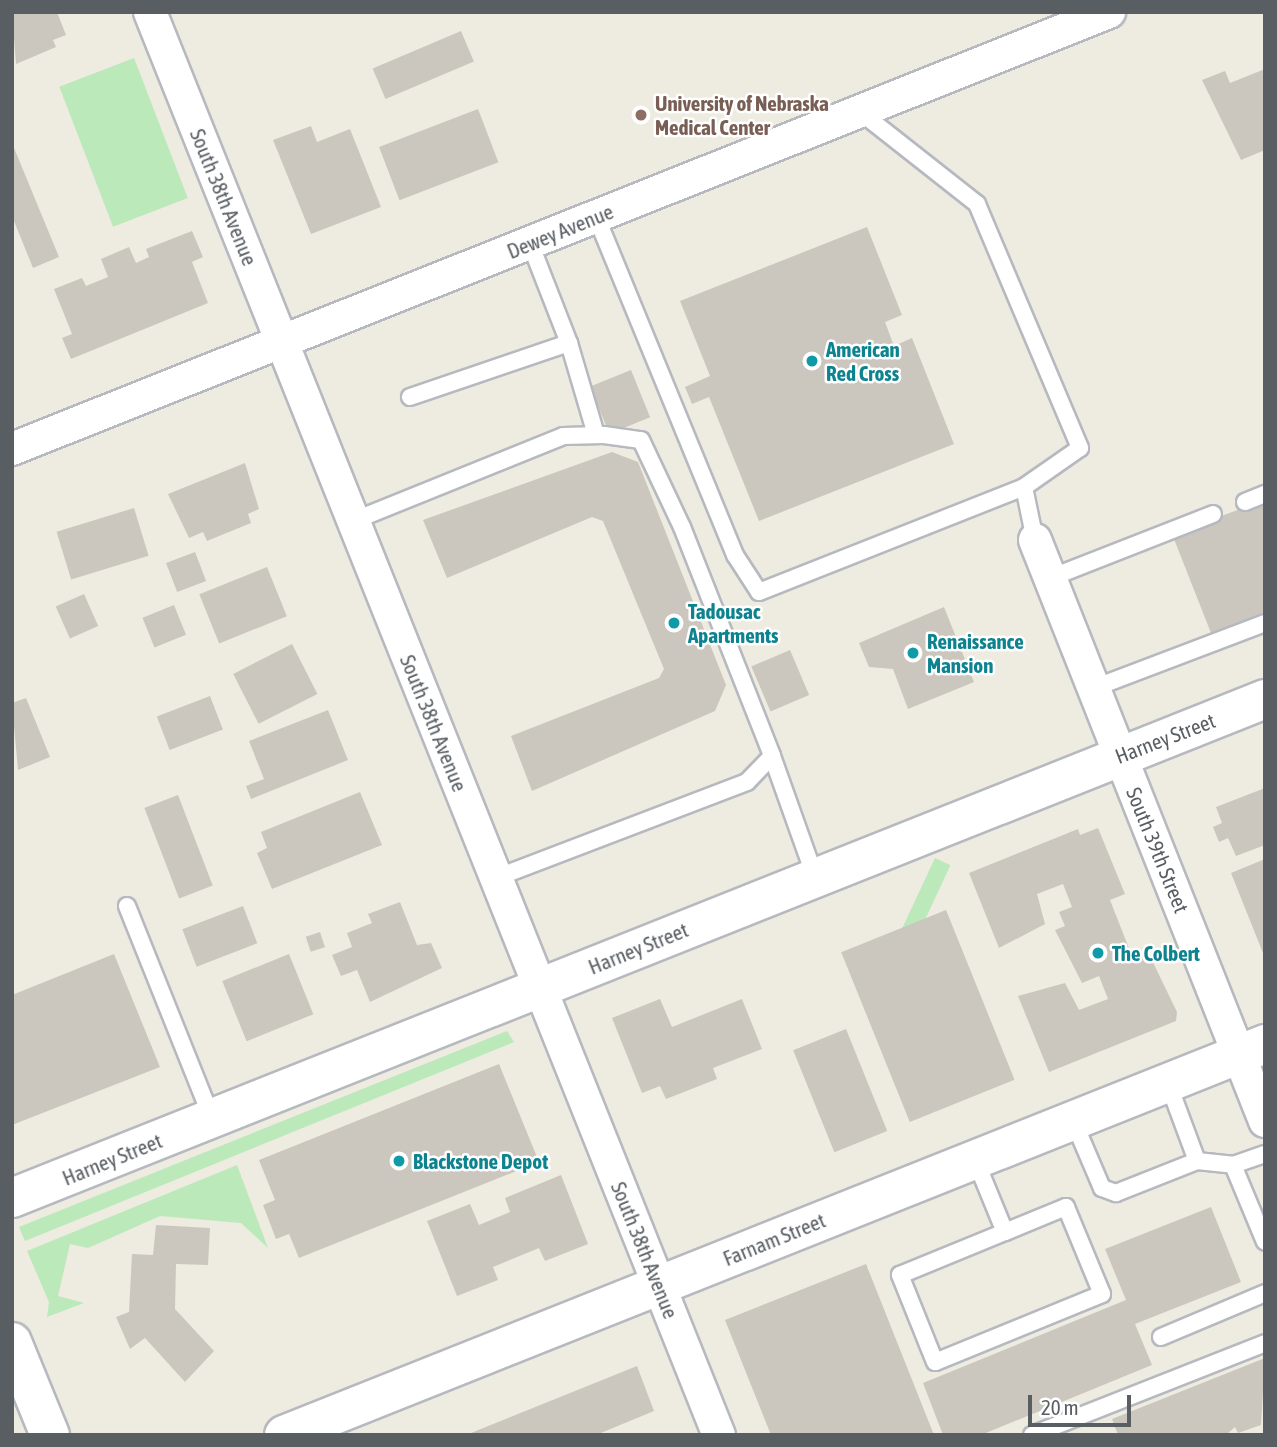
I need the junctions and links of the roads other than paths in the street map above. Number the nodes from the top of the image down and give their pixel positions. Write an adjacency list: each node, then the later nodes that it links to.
1 (150, 12): 6 (street, South 38th Avenue)
2 (1109, 12): 3 (street, Dewey Avenue)
3 (859, 111): 4 (street, Dewey Avenue); 11 (lane)
4 (596, 216): 5 (street, Dewey Avenue); 11 (lane)
5 (530, 243): 6 (street, Dewey Avenue); 7 (lane)
6 (282, 342): 10 (street, Dewey Avenue); 15 (street, South 38th Avenue)
7 (569, 343): 8 (lane); 9 (lane)
8 (410, 397)
9 (596, 435): 15 (lane); 22 (lane)
10 (12, 450)
11 (1024, 487): 16 (lane)
12 (1265, 494): 13 (lane)
13 (1245, 502)
14 (1213, 514): 17 (lane)
15 (353, 521): 24 (street, South 38th Avenue)
16 (1035, 540): 17 (street, South 39th Street)
17 (1049, 578): 19 (street, South 39th Street)
18 (1265, 623): 19 (lane)
19 (1094, 688): 21 (street, South 39th Street)
20 (1265, 699): 21 (main road, Harney Street)
21 (1120, 755): 23 (main road, Harney Street); 27 (street, South 39th Street)
22 (772, 756): 23 (lane); 24 (lane)
23 (815, 877): 26 (main road, Harney Street)
24 (496, 878): 26 (street, South 38th Avenue)
25 (127, 906): 29 (lane)
26 (540, 987): 29 (main road, Harney Street); 39 (street, South 38th Avenue)
27 (1252, 1049): 28 (main road, Farnam Street); 31 (street, South 39th Street)
28 (1167, 1083): 30 (main road, Farnam Street); 34 (lane)
29 (212, 1118): 36 (main road, Harney Street)
30 (1073, 1120): 33 (main road, Farnam Street); 34 (lane)
31 (1265, 1121)
32 (1265, 1154): 35 (lane)
33 (975, 1159): 37 (lane); 39 (main road, Farnam Street)
34 (1197, 1161): 35 (lane)
35 (1233, 1165): 38 (lane)
36 (12, 1198)
37 (1004, 1233): 37 (lane)
38 (1265, 1242)
39 (659, 1285): 46 (main road, Farnam Street); 47 (street, South 38th Avenue)
40 (1265, 1293): 41 (lane)
41 (1161, 1337)
42 (12, 1342): 45 (main road)
43 (1265, 1343): 44 (lane)
44 (1054, 1431): 48 (lane)
45 (50, 1435)
46 (284, 1435)
47 (719, 1435)
48 (1032, 1435)

